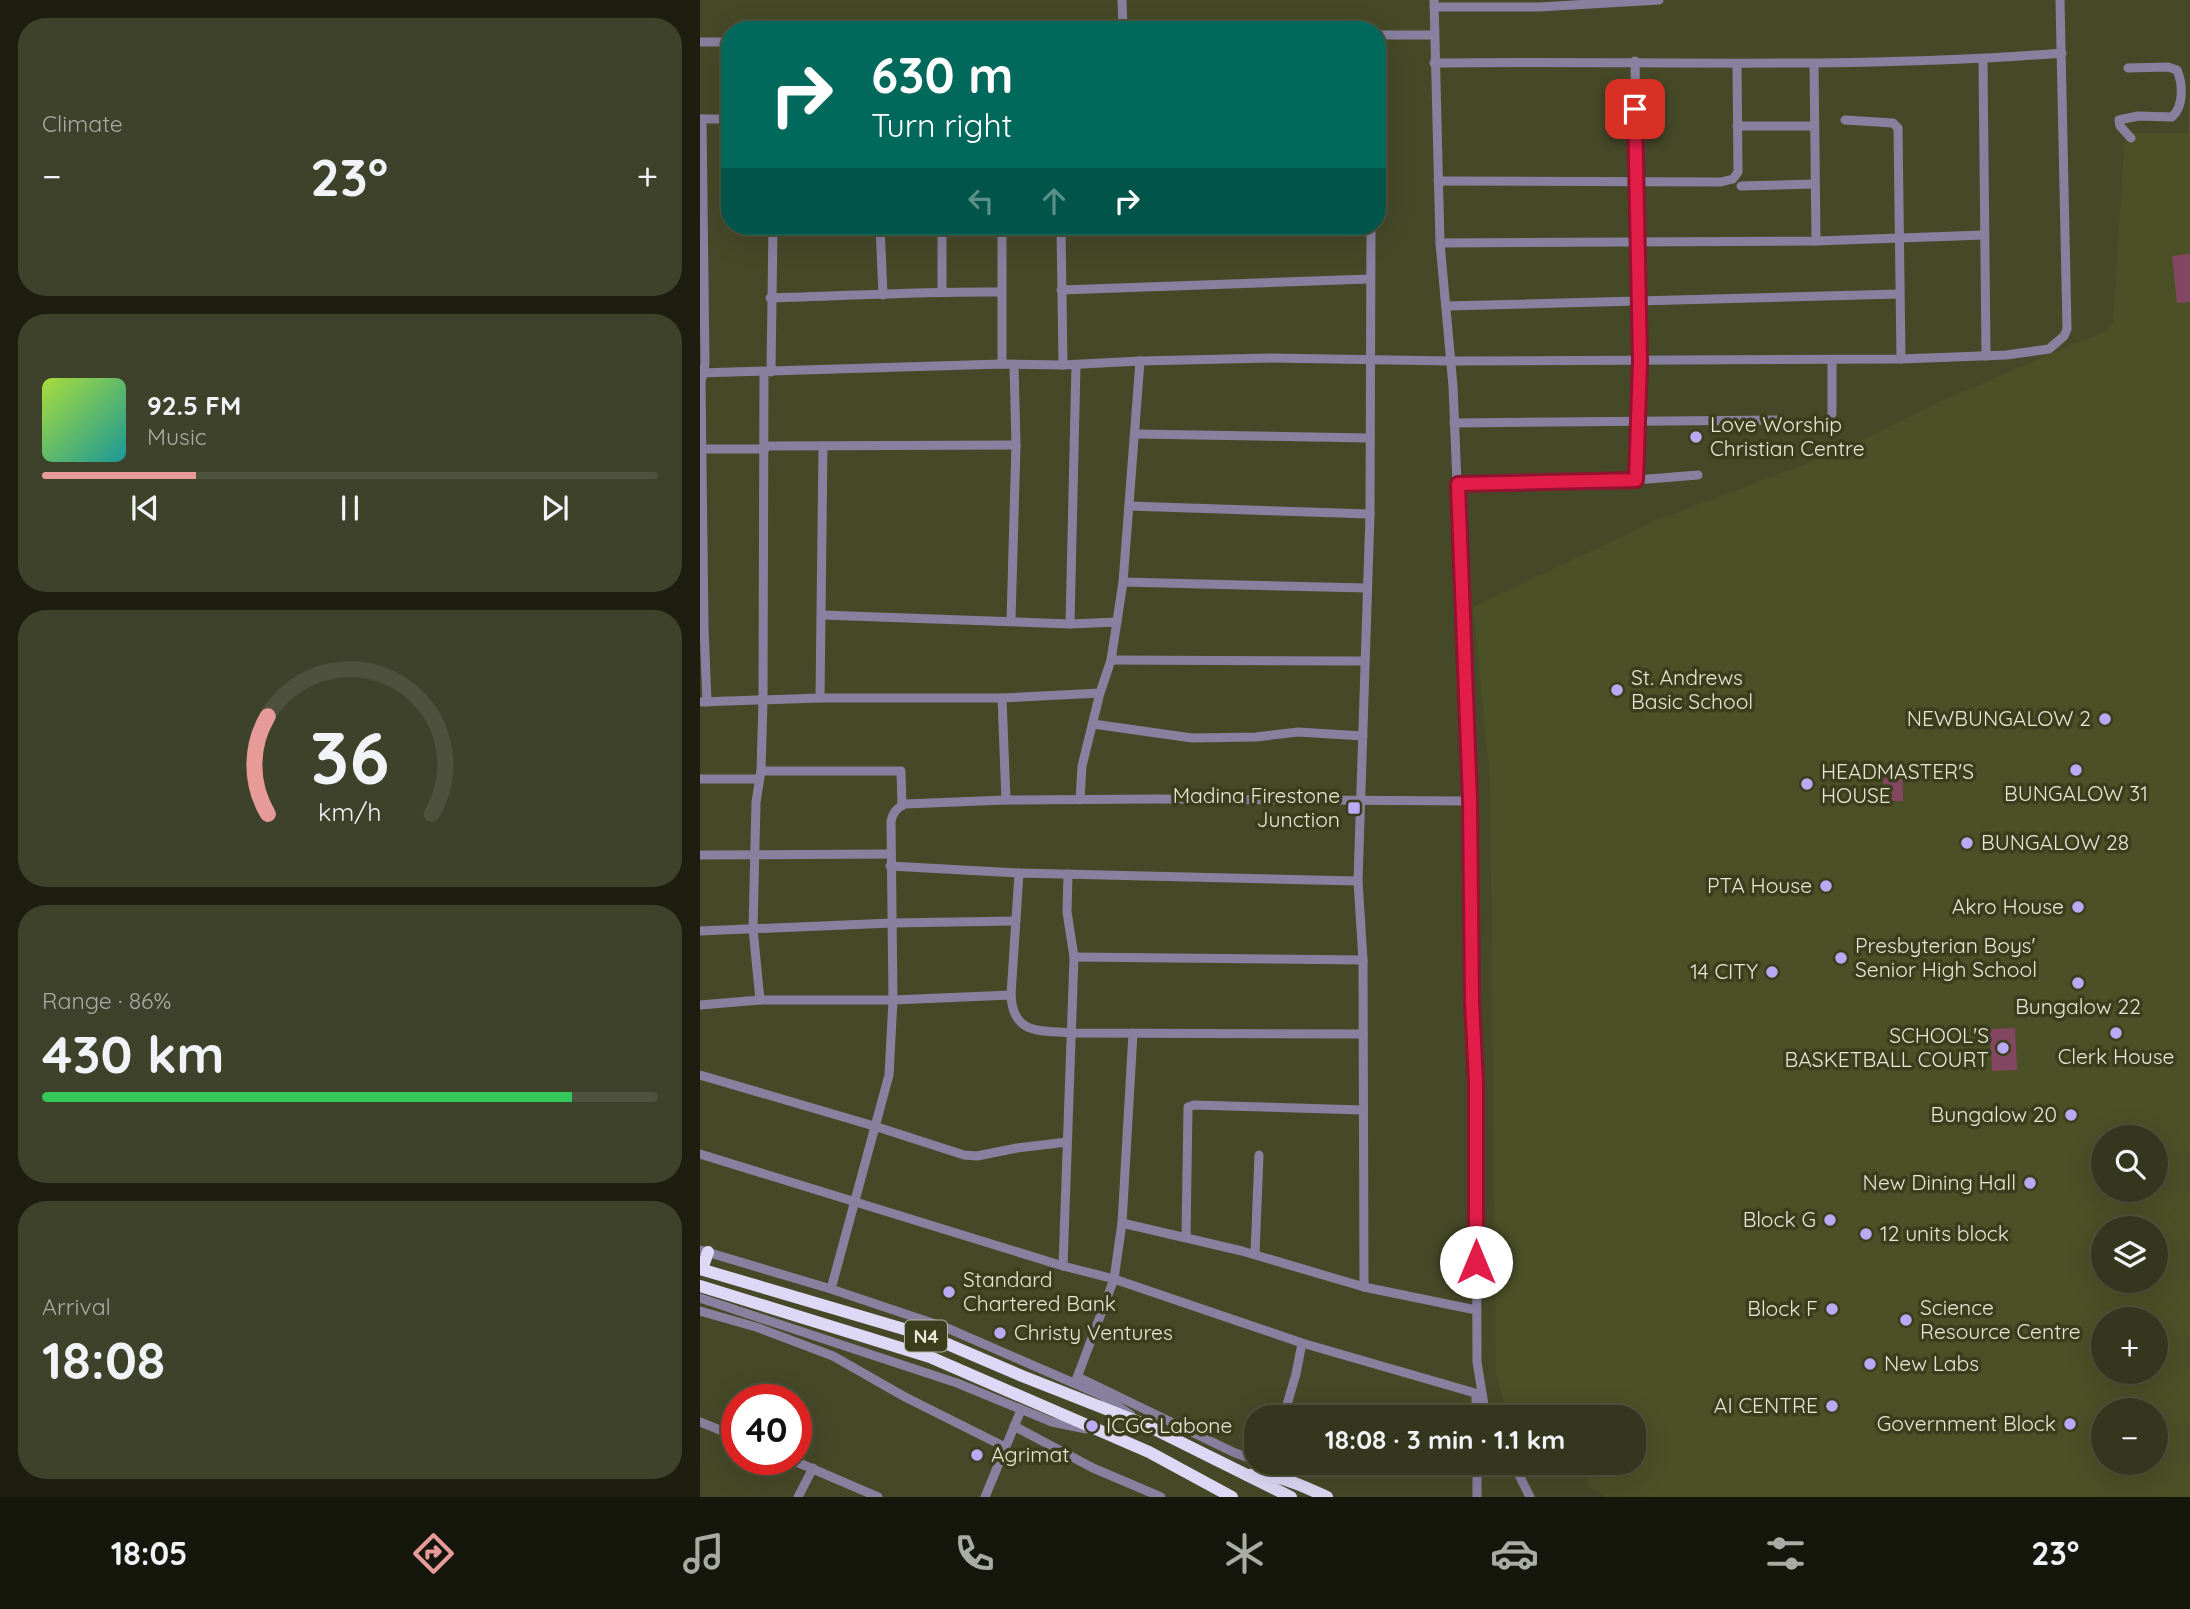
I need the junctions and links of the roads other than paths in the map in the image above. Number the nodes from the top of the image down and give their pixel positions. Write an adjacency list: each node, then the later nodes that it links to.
1 (1122, 0): 5 (street)
2 (1659, 0): 4 (street)
3 (2060, 0): 10 (street)
4 (1434, 4): 7 (street)
5 (1123, 21)
6 (1386, 35): 7 (street)
7 (1434, 35): 13 (street)
8 (700, 42): 9 (street)
9 (721, 42)
10 (2062, 53): 11 (street); 47 (street)
11 (1983, 60): 15 (street); 33 (street)
12 (1635, 61): 13 (street); 14 (street); 23 (street)
13 (1434, 63): 24 (street)
14 (1737, 64): 15 (street); 20 (street)
15 (1814, 64): 21 (street)
16 (2128, 68): 22 (street)
17 (721, 118): 18 (street)
18 (701, 119): 59 (street)
19 (1845, 120): 34 (street)
20 (1737, 126): 21 (street); 23 (street)
21 (1814, 126): 25 (street)
22 (2131, 138)
23 (1636, 180): 24 (street); 37 (street)
24 (1438, 181): 36 (street)
25 (1815, 184): 26 (street); 35 (street)
26 (1741, 187)
27 (773, 235): 44 (street)
28 (880, 235): 42 (street)
29 (942, 235): 40 (street)
30 (1002, 235): 41 (street)
31 (1060, 235): 39 (street)
32 (1371, 235): 38 (street)
33 (1984, 235): 34 (street); 47 (street)
34 (1900, 237): 35 (street); 43 (street)
35 (1815, 241): 37 (street)
36 (1440, 243): 37 (street); 46 (street)
37 (1637, 244): 45 (street)
38 (1369, 279): 39 (street); 48 (street)
39 (1061, 290): 56 (street)
40 (942, 291): 41 (street); 42 (street)
41 (1001, 292): 54 (street)
42 (883, 295): 44 (street)
43 (1899, 295): 45 (street); 49 (street)
44 (770, 298): 58 (street)
45 (1639, 302): 46 (street); 52 (street)
46 (1446, 306): 51 (street)
47 (1986, 356): 49 (street)
48 (1369, 359): 50 (street); 51 (street); 65 (street)
49 (1901, 359): 53 (street)
50 (1140, 361): 57 (street); 64 (street)
51 (1451, 361): 52 (street); 63 (street)
52 (1640, 361): 53 (street); 62 (street)
53 (1832, 361): 60 (street)
54 (1002, 364): 55 (street); 58 (street)
55 (1014, 365): 56 (street); 66 (street)
56 (1063, 365): 57 (street)
57 (1076, 365): 80 (street)
58 (767, 372): 59 (street); 68 (street)
59 (701, 373): 69 (street)
60 (1832, 414)
61 (1781, 420): 62 (street)
62 (1637, 422): 63 (street); 71 (street)
63 (1454, 423): 72 (street)
64 (1136, 434): 65 (street); 73 (street)
65 (1370, 438): 74 (street)
66 (1016, 445): 67 (street); 78 (street)
67 (823, 446): 68 (street); 77 (street)
68 (765, 448): 69 (street); 87 (street)
69 (702, 449): 81 (street)
70 (1698, 475): 71 (street)
71 (1636, 480): 72 (street)
72 (1458, 484): 96 (street)
73 (1129, 506): 74 (street); 75 (street)
74 (1370, 514): 76 (street)
75 (1123, 582): 76 (street); 79 (street)
76 (1366, 588): 83 (street)
77 (822, 615): 78 (street); 85 (street)
78 (1011, 621): 80 (street)
79 (1117, 622): 80 (street); 82 (street)
80 (1070, 624)
81 (702, 627): 88 (street)
82 (1111, 660): 83 (street); 84 (street)
83 (1365, 661): 90 (street)
84 (1100, 693): 86 (street); 89 (street)
85 (820, 698): 86 (street); 87 (street)
86 (1002, 698): 94 (street)
87 (763, 701): 88 (street); 91 (street)
88 (704, 702)
89 (1093, 724): 90 (street); 95 (street)
90 (1363, 736): 93 (street)
91 (759, 775): 92 (street); 97 (street); 98 (street)
92 (700, 779)
93 (1360, 799): 95 (street); 96 (street); 104 (street)
94 (1006, 800): 95 (street); 97 (street)
95 (1080, 800)
96 (1470, 801): 135 (street)
97 (902, 805): 99 (street)
98 (754, 854): 99 (street); 100 (street); 107 (street)
99 (891, 854): 101 (street)
100 (700, 855)
101 (890, 866): 102 (street); 106 (street)
102 (1019, 873): 103 (street); 105 (street)
103 (1068, 874): 104 (street); 109 (street)
104 (1358, 881): 110 (street)
105 (1016, 921): 106 (street); 111 (street)
106 (892, 923): 107 (street); 113 (street)
107 (754, 929): 108 (street); 112 (street)
108 (700, 931)
109 (1074, 957): 110 (street); 115 (street)
110 (1363, 960): 117 (street)
111 (1012, 995): 113 (street); 115 (street)
112 (760, 1000): 113 (street); 114 (street)
113 (893, 1000): 120 (street)
114 (700, 1005)
115 (1071, 1033): 116 (street); 121 (street)
116 (1133, 1033): 117 (street); 125 (street)
117 (1363, 1034): 119 (street)
118 (700, 1075): 120 (street)
119 (1363, 1110): 126 (street); 132 (street)
120 (874, 1126): 121 (street); 124 (street)
121 (1067, 1142): 129 (street)
122 (700, 1154): 124 (street)
123 (1259, 1155): 128 (street)
124 (855, 1200): 129 (street); 133 (street)
125 (1122, 1223): 126 (street); 131 (street)
126 (1186, 1236): 128 (street)
127 (704, 1251): 130 (highway); 133 (street)
128 (1255, 1254): 132 (street)
129 (1063, 1266): 131 (street)
130 (701, 1269): 145 (highway, N4)
131 (1114, 1279): 137 (street); 138 (street)
132 (1364, 1287): 135 (street)
133 (831, 1289): 138 (street)
134 (700, 1291): 143 (street); 148 (highway, N4)
135 (1476, 1310): 139 (street)
136 (700, 1311): 149 (street)
137 (1302, 1343): 139 (street); 140 (street)
138 (1076, 1380): 145 (street); 150 (street)
139 (1479, 1395): 141 (street); 142 (street)
140 (1287, 1405)
141 (1478, 1405)
142 (1483, 1405)
143 (1020, 1410): 146 (street); 148 (street)
144 (700, 1422): 147 (street)
145 (1144, 1424): 152 (highway, N4)
146 (1014, 1426): 149 (street); 160 (street)
147 (721, 1431)
148 (1101, 1432): 156 (highway, N4)
149 (1005, 1447): 159 (street)
150 (1244, 1456)
151 (813, 1468): 157 (street); 158 (street)
152 (1244, 1475): 162 (highway, N4)
153 (1268, 1475): 163 (highway)
154 (1477, 1475): 164 (street)
155 (1519, 1475): 165 (street)
156 (1221, 1493): 161 (highway, N4)
157 (798, 1497)
158 (878, 1497)
159 (985, 1497)
160 (1161, 1497)
161 (1232, 1497)
162 (1291, 1497)
163 (1327, 1497)
164 (1477, 1497)
165 (1530, 1497)

